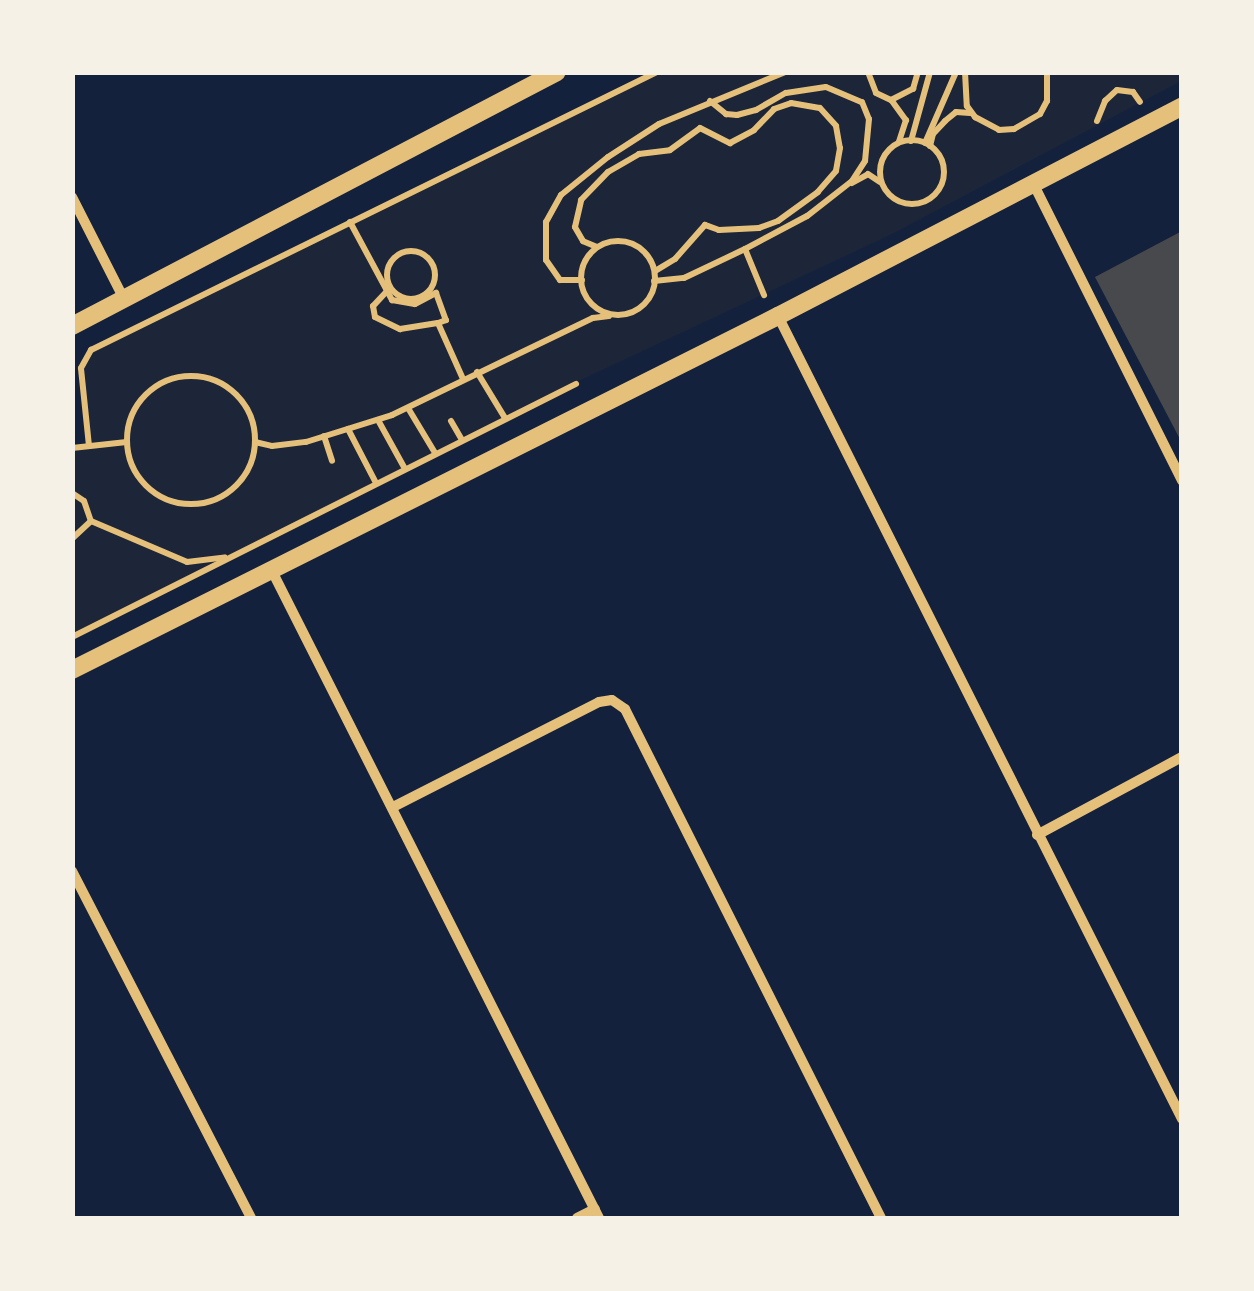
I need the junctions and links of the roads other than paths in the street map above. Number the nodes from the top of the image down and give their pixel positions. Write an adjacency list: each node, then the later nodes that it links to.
1 (557, 72): 5 (street)
2 (1182, 106): 3 (street)
3 (1033, 183): 6 (street); 8 (street)
4 (72, 197): 5 (street)
5 (124, 299): 7 (street)
6 (778, 316): 9 (street); 13 (street)
7 (72, 326)
8 (1182, 481)
9 (272, 570): 10 (street); 12 (street)
10 (72, 670)
11 (1182, 757): 13 (street)
12 (393, 807): 16 (street); 19 (street)
13 (1036, 836): 15 (street)
14 (72, 871): 17 (street)
15 (1182, 1119)
16 (597, 1214): 18 (street)
17 (251, 1218)
18 (577, 1218)
19 (881, 1218)

